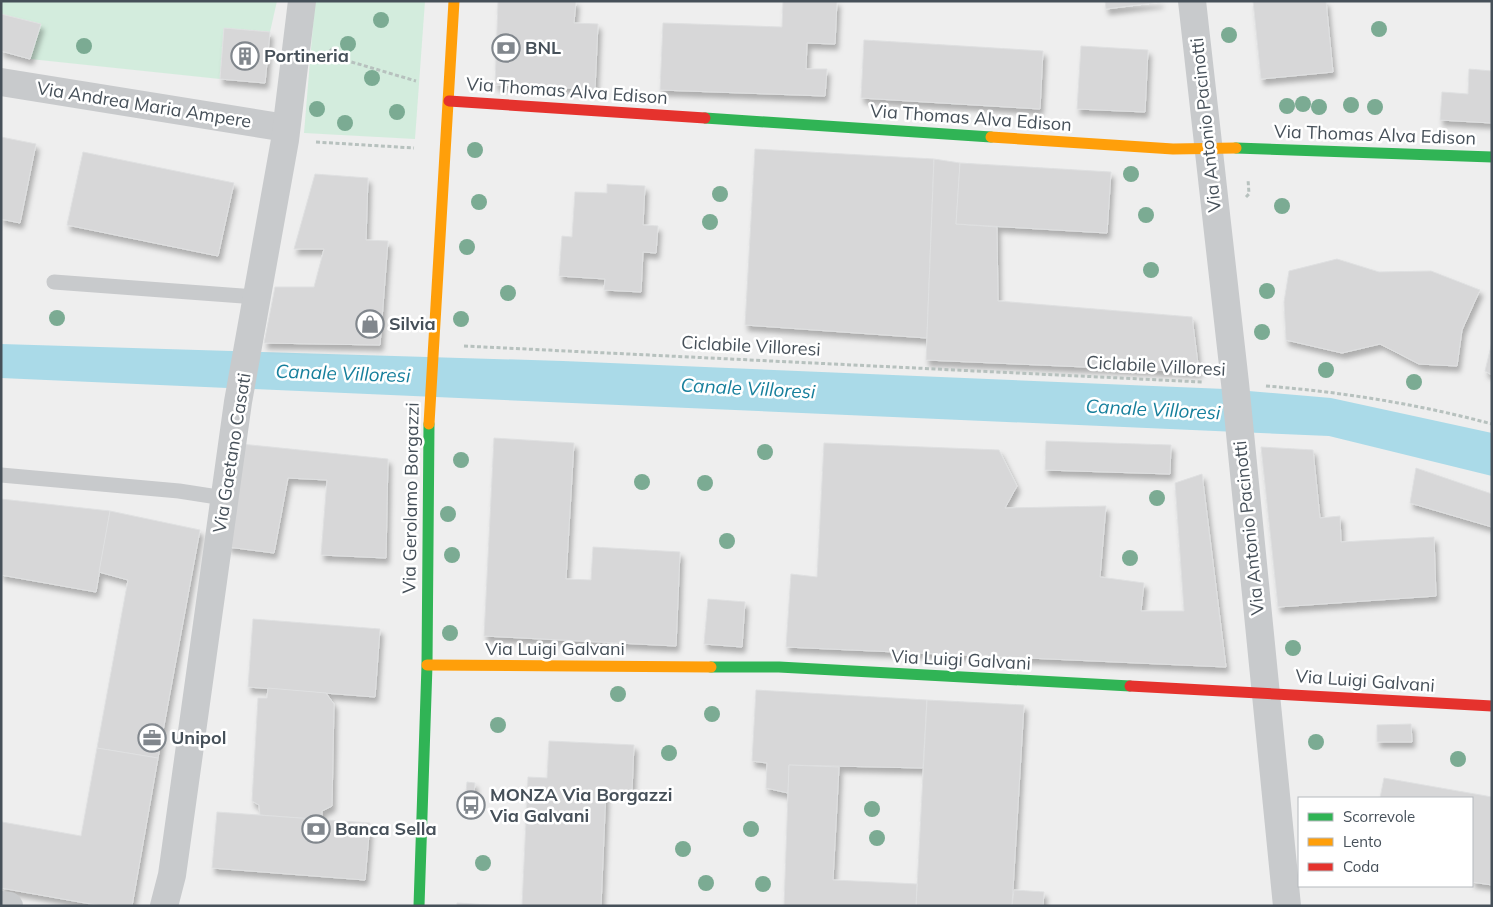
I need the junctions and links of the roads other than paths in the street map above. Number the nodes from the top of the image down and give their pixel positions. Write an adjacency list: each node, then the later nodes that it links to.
1 (302, 1): 6 (street, Via Gaetano Casati)
2 (454, 1): 5 (street, Via Gerolamo Borgazzi)
3 (1192, 1): 7 (street, Via Antonio Pacinotti)
4 (1, 82): 6 (street, Via Andrea Maria Ampere)
5 (449, 101): 7 (street, Via Thomas Alva Edison); 13 (street, Via Gerolamo Borgazzi)
6 (286, 134): 10 (street, Via Gaetano Casati)
7 (1208, 147): 8 (street, Via Thomas Alva Edison); 14 (street, Via Antonio Pacinotti)
8 (1492, 157)
9 (54, 282): 10 (lane)
10 (257, 297): 12 (street, Via Gaetano Casati)
11 (1, 475): 12 (lane)
12 (224, 498): 18 (street, Via Gaetano Casati)
13 (427, 665): 14 (street, Via Luigi Galvani); 19 (street, Via Gerolamo Borgazzi)
14 (1265, 692): 15 (street, Via Luigi Galvani); 20 (street, Via Antonio Pacinotti)
15 (1492, 706)
16 (1, 905): 17 (street)
17 (9, 906)
18 (164, 906)
19 (419, 906)
20 (1287, 906)

